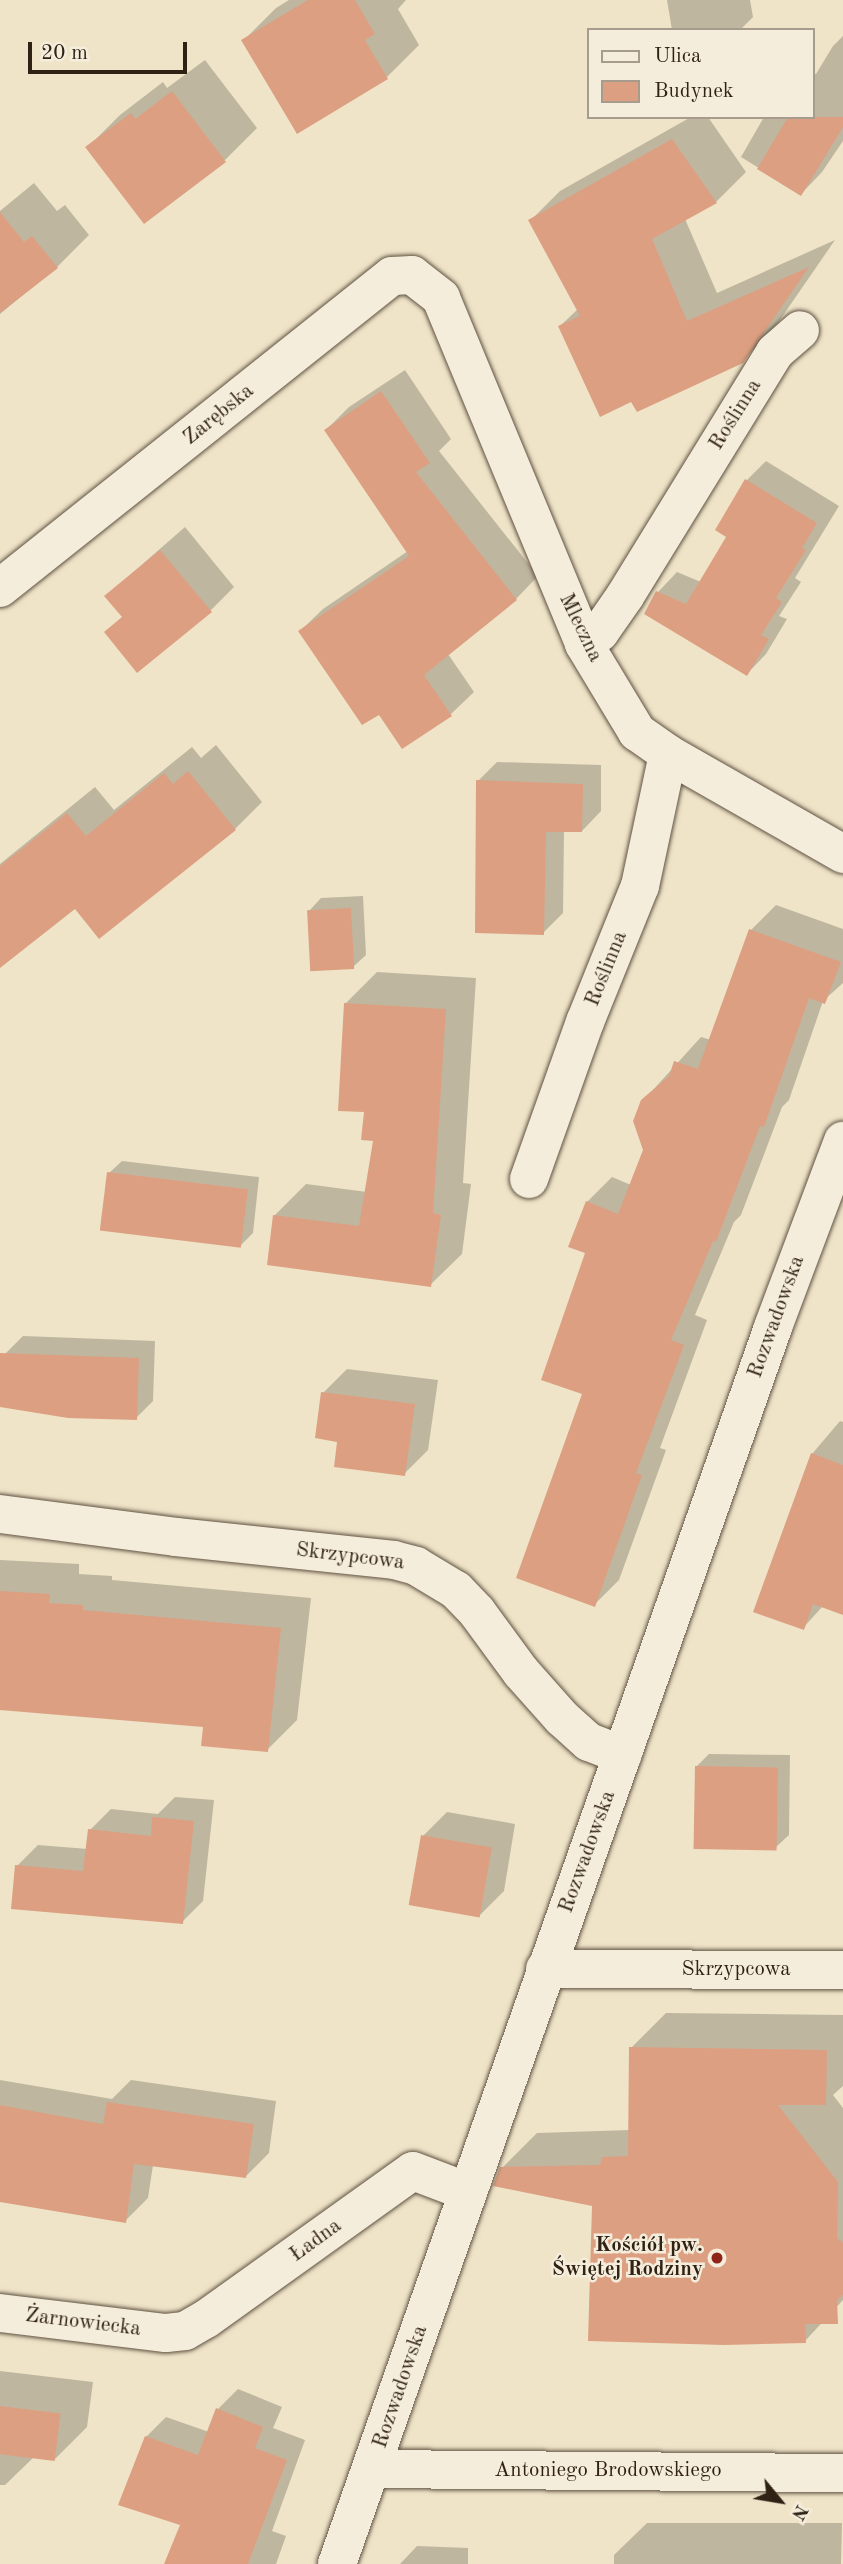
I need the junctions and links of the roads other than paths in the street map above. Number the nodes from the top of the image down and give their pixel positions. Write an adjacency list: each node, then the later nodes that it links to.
1 (441, 299): 3 (street, Zarębska); 4 (street, Mleczna)
2 (800, 330): 4 (street, Roślinna)
3 (0, 588)
4 (584, 644): 5 (street, Mleczna)
5 (668, 754): 6 (street, Mleczna); 8 (street, Roślinna)
6 (843, 854)
7 (843, 1141): 10 (street, Rozwadowska)
8 (529, 1179)
9 (0, 1514): 10 (street, Skrzypcowa)
10 (623, 1755): 11 (street, Rozwadowska)
11 (545, 1969): 12 (street, Skrzypcowa); 13 (street, Rozwadowska)
12 (843, 1970)
13 (468, 2192): 15 (street, Ładna); 16 (street, Rozwadowska)
14 (0, 2313): 15 (street, Żarnowiecka)
15 (166, 2333)
16 (373, 2469): 17 (street, Antoniego Brodowskiego); 18 (street, Rozwadowska)
17 (843, 2473)
18 (337, 2564)

